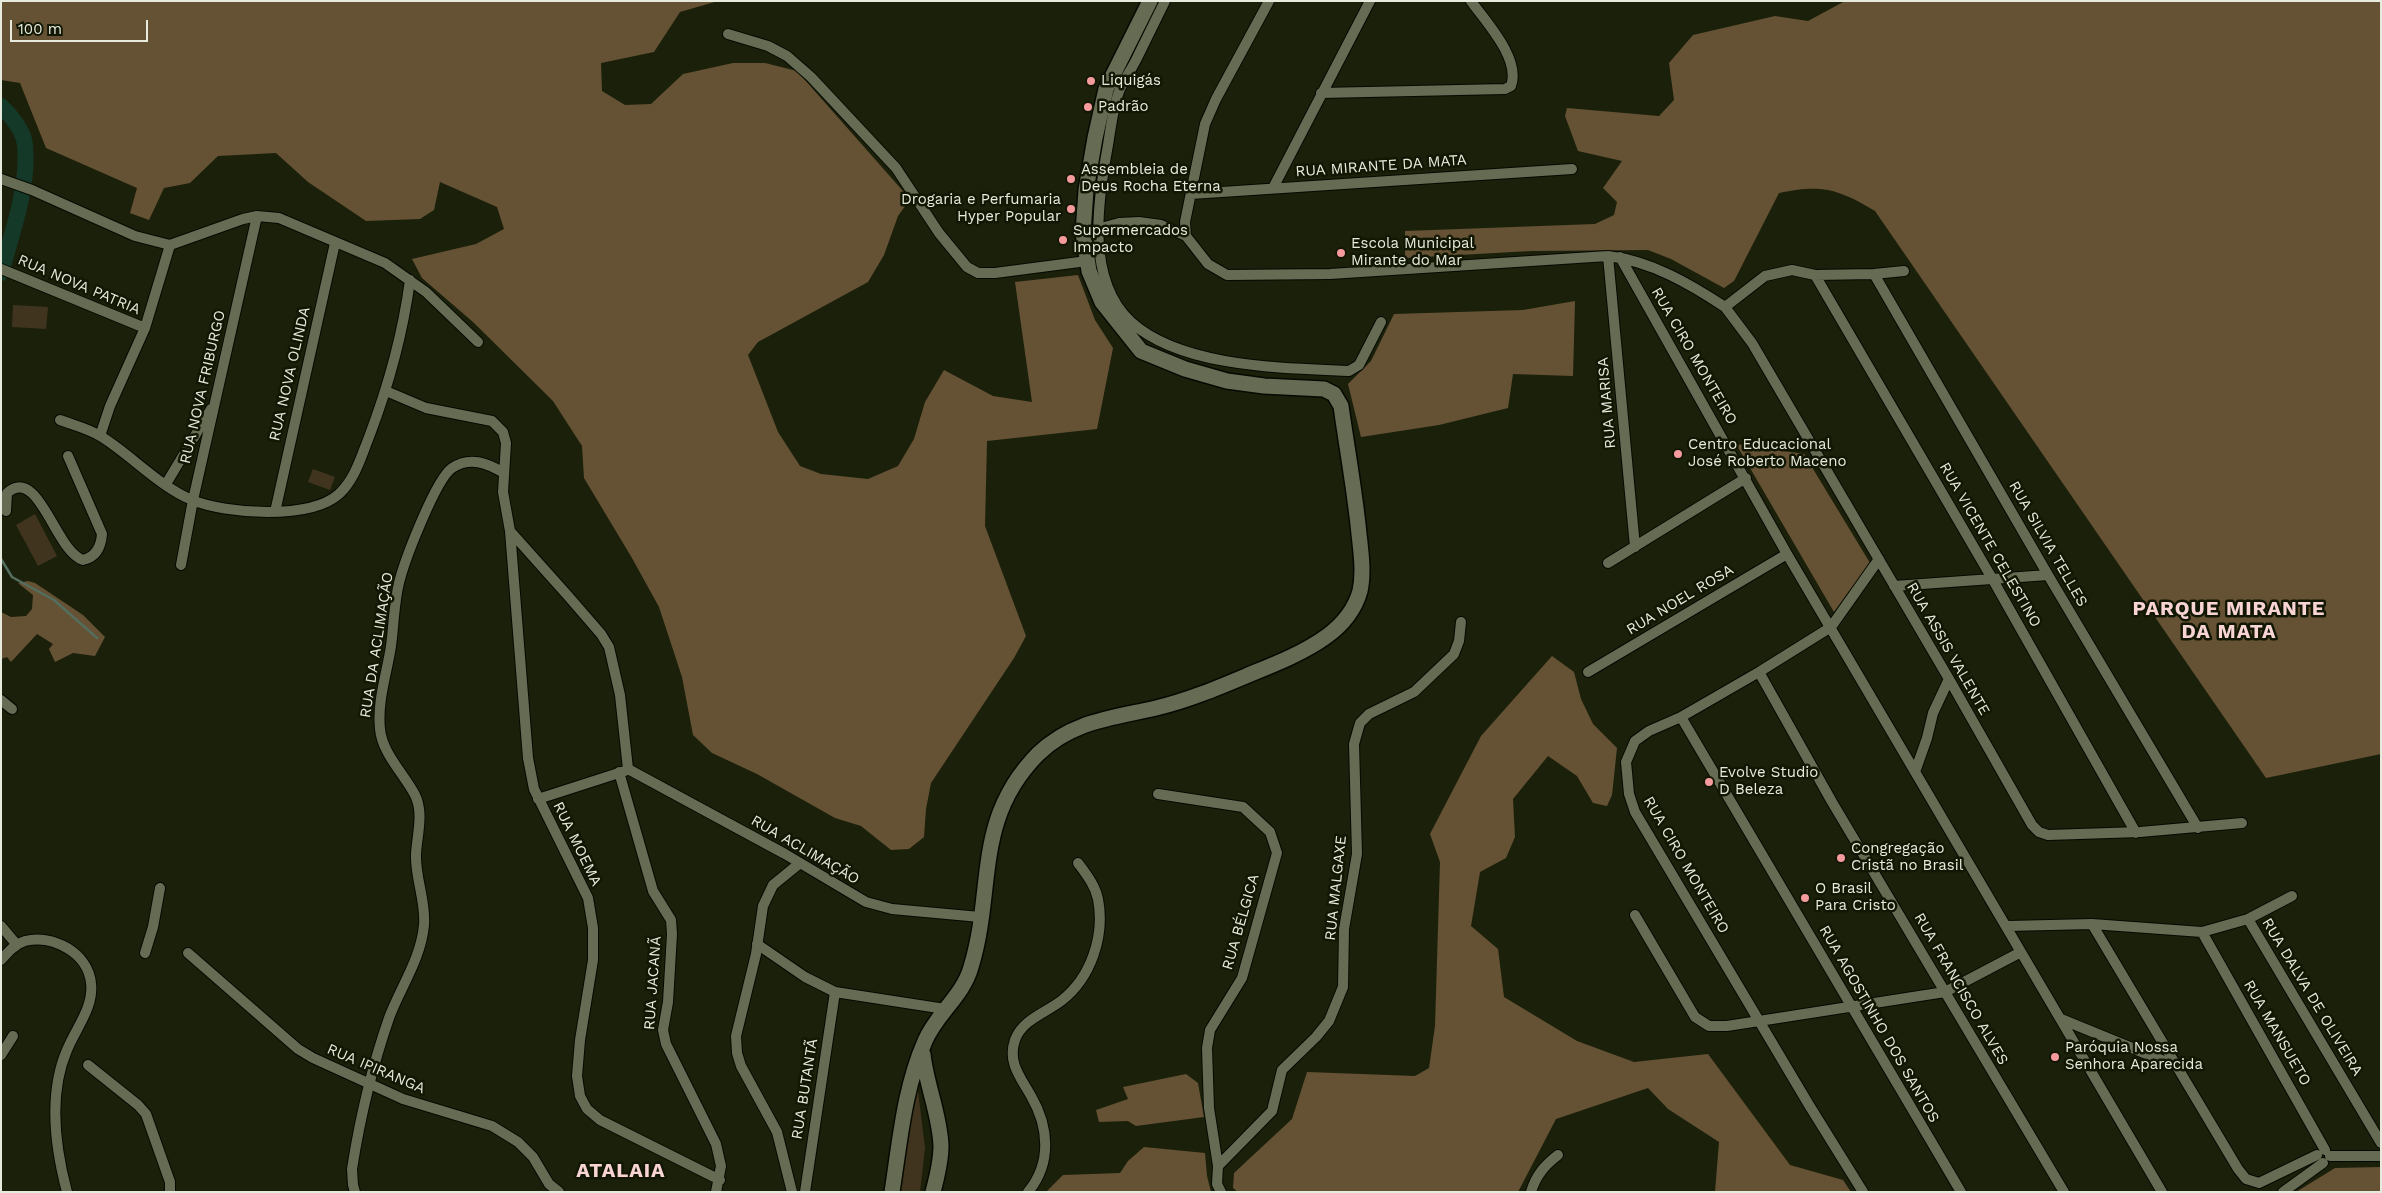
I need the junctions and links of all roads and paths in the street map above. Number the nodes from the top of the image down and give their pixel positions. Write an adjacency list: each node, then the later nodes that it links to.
1 (1150, 1): 13 (street)
2 (1165, 1): 13 (street)
3 (1269, 1): 11 (street)
4 (1370, 1): 7 (street)
5 (1471, 1): 7 (street)
6 (728, 34): 19 (street)
7 (1321, 93): 10 (street)
8 (1572, 169): 10 (street, RUA MIRANTE DA MATA)
9 (1, 179): 16 (street)
10 (1273, 188): 11 (street, RUA MIRANTE DA MATA)
11 (1191, 194): 14 (street)
12 (257, 216): 15 (street); 16 (street); 32 (street, RUA NOVA FRIBURGO)
13 (1090, 231): 14 (street); 19 (street); 29 (street)
14 (1186, 236): 17 (street)
15 (335, 244): 24 (street); 41 (street, RUA NOVA OLINDA)
16 (170, 245): 27 (street)
17 (1608, 256): 18 (street); 43 (street, RUA MARISA)
18 (1620, 257): 25 (street); 37 (street, RUA CIRO MONTEIRO)
19 (1087, 261): 30 (street)
20 (5, 270): 27 (street, RUA NOVA PATRIA)
21 (1904, 272): 22 (street)
22 (1874, 274): 23 (street); 48 (street, RUA SILVIA TELLES)
23 (1815, 275): 25 (street); 49 (street, RUA VICENTE CELESTINO)
24 (410, 280): 28 (street); 31 (street)
25 (1725, 307): 45 (street, RUA ASSIS VALENTE)
26 (1381, 322): 29 (street)
27 (145, 328): 34 (street)
28 (478, 342)
29 (1190, 353): 30 (street)
30 (1185, 369): 71 (street)
31 (386, 391): 36 (street, RUA MOEMA); 41 (street)
32 (215, 402): 38 (street); 39 (street, RUA NOVA FRIBURGO)
33 (60, 420): 34 (street)
34 (100, 436): 38 (street)
35 (68, 456): 40 (street)
36 (504, 473): 42 (street, RUA MOEMA); 94 (street, RUA DA ACLIMAÇÃO)
37 (1746, 478): 43 (street); 44 (street, RUA CIRO MONTEIRO)
38 (166, 484): 39 (street)
39 (193, 500): 41 (street); 47 (street, RUA NOVA FRIBURGO)
40 (6, 511)
41 (275, 512)
42 (510, 531): 59 (street); 62 (street, RUA MOEMA)
43 (1635, 547): 46 (street)
44 (1787, 554): 52 (street, RUA CIRO MONTEIRO); 53 (street, RUA NOEL ROSA)
45 (1879, 559): 50 (street, RUA ASSIS VALENTE); 52 (street)
46 (1608, 563)
47 (181, 565)
48 (2048, 575): 49 (street); 64 (street, RUA SILVIA TELLES)
49 (1993, 580): 50 (street); 65 (street, RUA VICENTE CELESTINO)
50 (1894, 586): 55 (street, RUA ASSIS VALENTE)
51 (1461, 622): 99 (street, RUA MALGAXE)
52 (1831, 627): 54 (street, RUA CIRO MONTEIRO); 60 (street, RUA CIRO MONTEIRO)
53 (1588, 672)
54 (1759, 672): 58 (street, RUA CIRO MONTEIRO); 84 (street, RUA FRANCISCO ALVES)
55 (1949, 679): 60 (street); 65 (street, RUA ASSIS VALENTE)
56 (1, 700): 57 (street)
57 (12, 709)
58 (1681, 717): 85 (street, RUA AGOSTINHO DOS SANTOS); 88 (street, RUA CIRO MONTEIRO)
59 (624, 771): 62 (street); 66 (street, RUA ACLIMAÇÃO); 100 (street, RUA JACANÃ)
60 (1915, 772): 75 (street, RUA CIRO MONTEIRO)
61 (1158, 794): 99 (street, RUA BÉLGICA)
62 (538, 799): 100 (street, RUA MOEMA)
63 (2242, 823): 64 (street, RUA ASSIS VALENTE)
64 (2198, 828): 65 (street, RUA ASSIS VALENTE)
65 (2136, 832)
66 (800, 863): 71 (street, RUA ACLIMAÇÃO); 77 (street)
67 (1078, 863): 110 (street)
68 (160, 888): 80 (street)
69 (2292, 896): 72 (street)
70 (1635, 915): 88 (street)
71 (980, 917): 86 (street)
72 (2248, 919): 76 (street); 95 (street, RUA DALVA DE OLIVEIRA)
73 (2092, 924): 75 (street); 76 (street); 93 (street)
74 (1, 926): 78 (street)
75 (2008, 926): 79 (street, RUA CIRO MONTEIRO)
76 (2202, 932): 97 (street, RUA MANSUETO)
77 (757, 944): 83 (street); 106 (street)
78 (16, 945): 82 (street); 101 (street)
79 (2021, 952): 84 (street); 87 (street, RUA CIRO MONTEIRO)
80 (145, 953)
81 (188, 953): 94 (street, RUA IPIRANGA)
82 (1, 960)
83 (835, 992): 86 (street); 107 (street, RUA BUTANTÃ)
84 (1946, 992): 85 (street); 115 (street, RUA FRANCISCO ALVES)
85 (1852, 1008): 88 (street); 114 (street, RUA AGOSTINHO DOS SANTOS)
86 (945, 1009): 90 (street)
87 (2061, 1018): 93 (street); 116 (street, RUA CIRO MONTEIRO)
88 (1761, 1021): 113 (street, RUA CIRO MONTEIRO)
89 (13, 1036): 91 (street)
90 (922, 1050): 108 (street); 109 (street)
91 (1, 1055)
92 (88, 1065): 102 (street)
93 (2176, 1066): 97 (street)
94 (369, 1085): 103 (street, RUA DA ACLIMAÇÃO); 104 (street, RUA IPIRANGA)
95 (2381, 1143)
96 (1558, 1155): 112 (street)
97 (2324, 1156): 98 (street); 117 (street)
98 (2381, 1156)
99 (1218, 1166): 111 (street)
100 (720, 1180): 105 (street, RUA JACANÃ)
101 (67, 1192)
102 (170, 1192)
103 (355, 1192)
104 (559, 1192)
105 (716, 1192)
106 (792, 1192)
107 (805, 1192)
108 (892, 1192)
109 (933, 1192)
110 (1028, 1192)
111 (1221, 1192)
112 (1531, 1192)
113 (1864, 1192)
114 (1960, 1192)
115 (2064, 1192)
116 (2162, 1192)
117 (2283, 1192)

